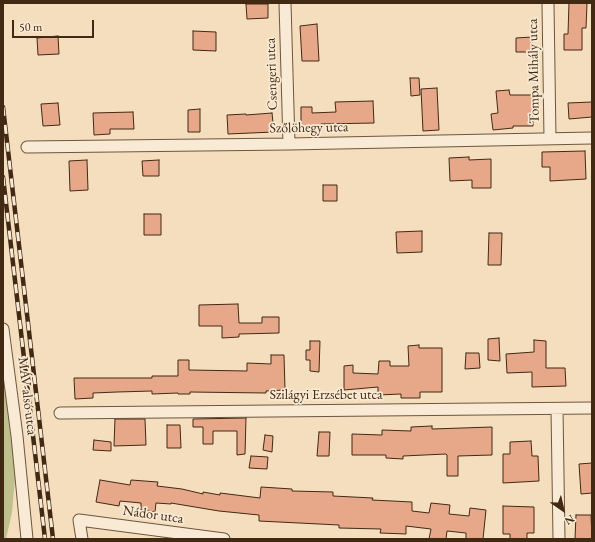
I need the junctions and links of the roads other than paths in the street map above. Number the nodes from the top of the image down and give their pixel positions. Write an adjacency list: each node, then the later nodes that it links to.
1 (285, 3): 5 (street, Csengeri utca)
2 (548, 3): 4 (street, Tompa Mihály utca)
3 (592, 138): 4 (street, Szőlöhegy utca)
4 (550, 139): 5 (street, Szőlöhegy utca)
5 (289, 144): 6 (street, Szőlöhegy utca)
6 (27, 147)
7 (3, 329): 11 (street, MÁV-alsó utca)
8 (557, 408): 9 (street, Szilágyi Erzsébet utca); 10 (street, Szilágyi Erzsébet utca); 14 (street)
9 (592, 408)
10 (60, 412)
11 (27, 539)
12 (82, 539): 13 (street, Nádor utca)
13 (224, 539)
14 (559, 539)

